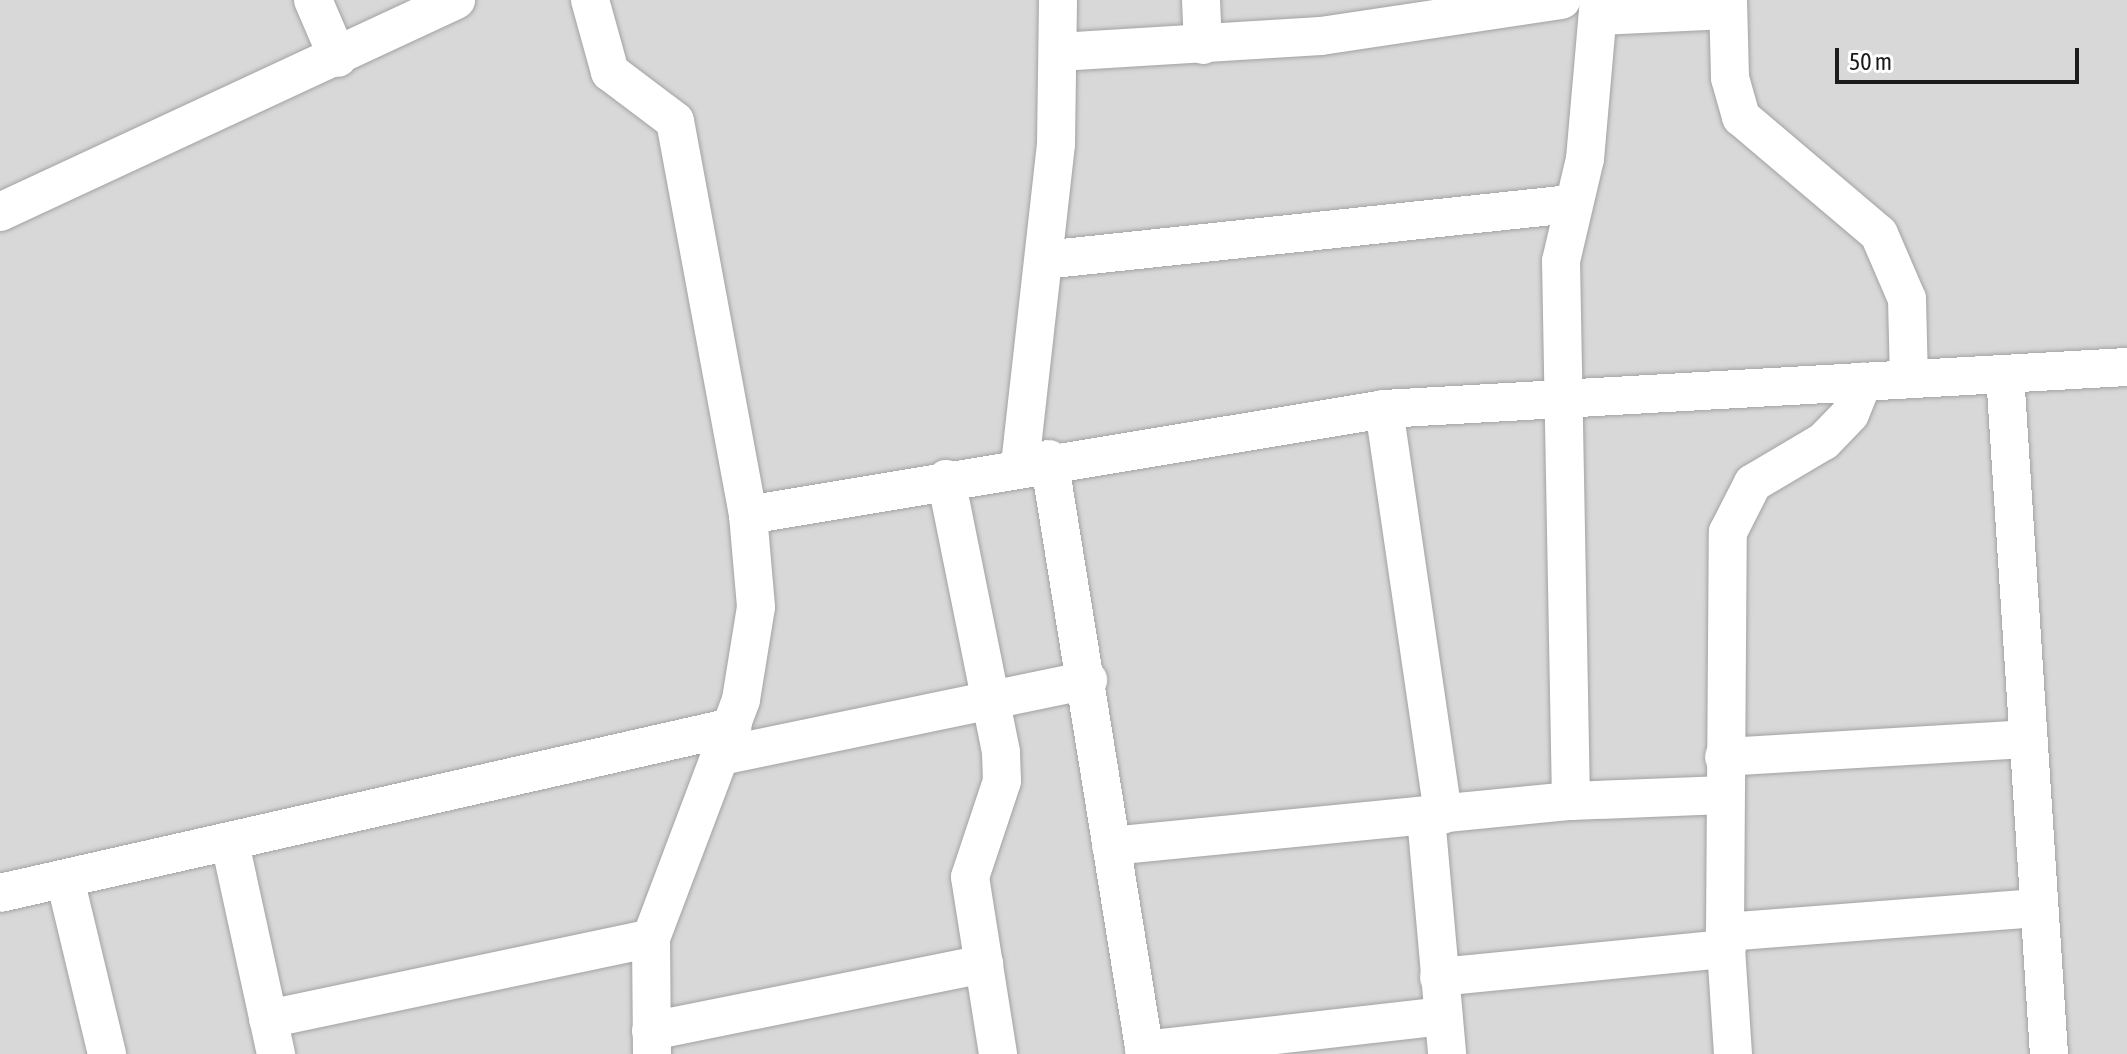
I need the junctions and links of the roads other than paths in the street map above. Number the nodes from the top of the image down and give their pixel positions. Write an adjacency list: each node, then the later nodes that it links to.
1 (313, 0): 12 (street)
2 (456, 0): 12 (street)
3 (590, 0): 24 (street)
4 (1058, 0): 11 (street)
5 (1201, 0): 10 (street)
6 (1561, 0): 8 (street)
7 (1728, 5): 9 (street); 18 (street)
8 (1457, 8): 10 (street)
9 (1599, 8): 13 (street)
10 (1203, 45): 11 (street)
11 (1059, 52): 15 (street)
12 (338, 58): 14 (street)
13 (1571, 204): 15 (street); 20 (street)
14 (0, 212)
15 (1044, 260): 22 (street)
16 (2127, 367): 17 (street)
17 (2005, 374): 18 (street); 27 (street)
18 (1909, 379): 19 (street)
19 (1863, 382): 20 (street); 29 (street)
20 (1561, 399): 21 (street); 31 (street)
21 (1384, 409): 22 (street); 32 (street)
22 (1035, 462): 23 (street); 25 (street)
23 (946, 479): 24 (street); 26 (street)
24 (748, 515): 28 (street)
25 (1088, 680): 26 (street); 34 (street)
26 (991, 704): 28 (street); 40 (street)
27 (2027, 739): 29 (street); 37 (street)
28 (726, 742): 33 (street); 38 (street)
29 (1724, 757): 30 (street)
30 (1725, 795): 31 (street); 39 (street)
31 (1571, 801): 32 (street)
32 (1434, 816): 34 (street); 41 (street)
33 (230, 843): 35 (street); 43 (street)
34 (1111, 846): 45 (street)
35 (65, 879): 36 (street); 46 (street)
36 (0, 893)
37 (2037, 908): 39 (street); 50 (street)
38 (651, 938): 43 (street); 44 (street)
39 (1726, 940): 41 (street); 49 (street)
40 (984, 964): 44 (street); 47 (street)
41 (1439, 977): 42 (street)
42 (1443, 1016): 45 (street); 48 (street)
43 (272, 1037)
44 (652, 1042)
45 (1144, 1052)
46 (107, 1054)
47 (998, 1054)
48 (1447, 1054)
49 (1733, 1054)
50 (2049, 1054)

